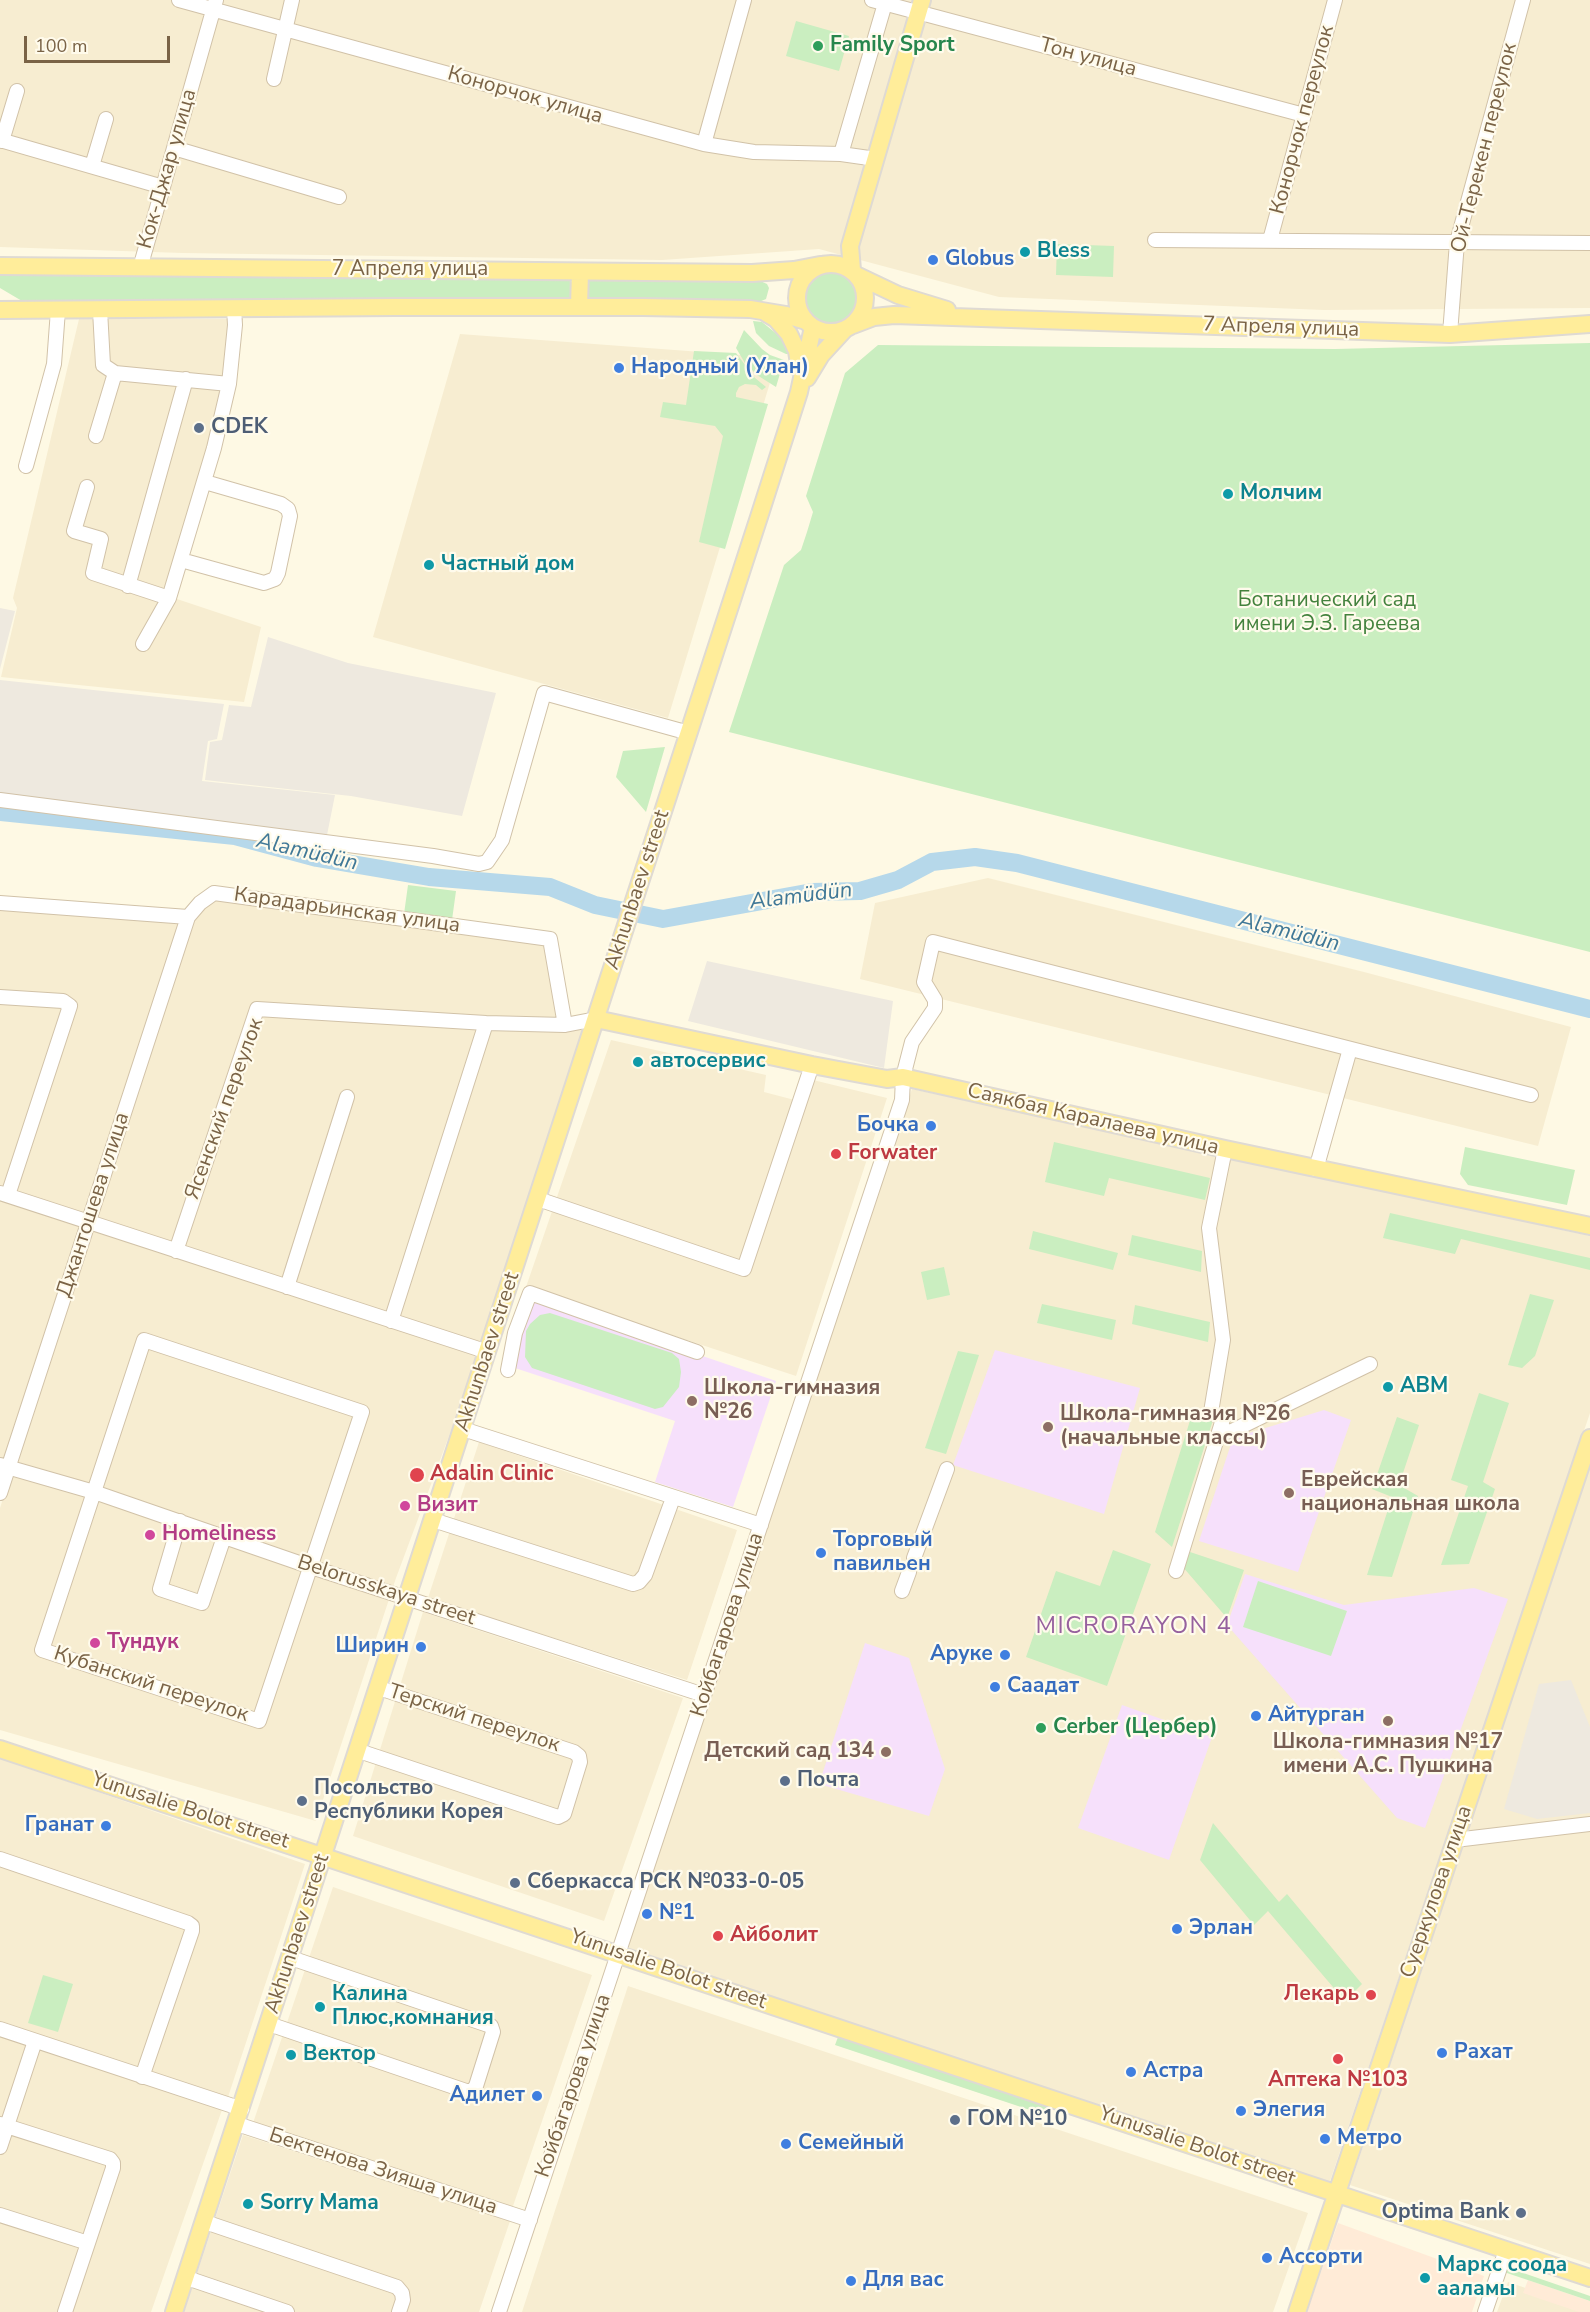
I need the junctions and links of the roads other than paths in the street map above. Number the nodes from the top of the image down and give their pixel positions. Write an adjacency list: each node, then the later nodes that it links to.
1 (179, 0): 7 (street, Конорчок улица)
2 (292, 0): 9 (street)
3 (744, 0): 15 (street)
4 (1335, 0): 12 (street, Конорчок переулок)
5 (1524, 0): 25 (street, Ой-Терекен переулок)
6 (881, 1): 8 (street, Тон улица); 17 (street)
7 (215, 5): 9 (street, Конорчок улица); 16 (street, Кок-Джар улица)
8 (920, 6): 12 (street, Тон улица); 18 (main road)
9 (284, 29): 10 (street); 15 (street, Конорчок улица)
10 (274, 79)
11 (17, 91): 14 (street)
12 (1304, 115): 24 (street, Конорчок переулок)
13 (106, 119): 19 (street)
14 (1, 140): 19 (street)
15 (704, 144): 17 (street, Конорчок улица)
16 (174, 148): 20 (street, Кок-Джар улица); 21 (street)
17 (841, 154): 18 (street, Конорчок улица)
18 (876, 159): 22 (main road)
19 (92, 166): 20 (street)
20 (163, 186): 29 (street, Кок-Джар улица)
21 (339, 197)
22 (854, 233): 27 (main road); 31 (main road)
23 (1155, 240): 24 (street)
24 (1270, 240): 25 (street)
25 (1457, 242): 26 (street); 42 (street, Ой-Терекен переулок)
26 (1590, 243)
27 (823, 265): 30 (main road, 7 Апреля улица); 31 (main road); 39 (main road)
28 (0, 266): 29 (main road, 7 Апреля улица)
29 (140, 268): 30 (main road, 7 Апреля улица)
30 (580, 272): 32 (main road)
31 (855, 273): 38 (main road, 7 Апреля улица); 41 (main road)
32 (579, 307): 33 (main road, 7 Апреля улица); 37 (main road, 7 Апреля улица)
33 (234, 308): 36 (main road, 7 Апреля улица); 45 (street)
34 (0, 310): 35 (main road, 7 Апреля улица)
35 (58, 310): 36 (main road, 7 Апреля улица); 48 (street)
36 (100, 310): 43 (street)
37 (760, 310): 39 (main road, 7 Апреля улица); 46 (main road)
38 (971, 316): 41 (main road, 7 Апреля улица); 42 (main road, 7 Апреля улица)
39 (809, 324): 41 (main road); 46 (main road)
40 (1590, 324): 42 (main road, 7 Апреля улица)
41 (848, 327): 46 (main road)
42 (1450, 334)
43 (115, 373): 44 (street); 47 (street)
44 (186, 379): 45 (street); 52 (street)
45 (230, 384): 49 (street)
46 (799, 392): 55 (main road, Akhunbaev street)
47 (96, 436)
48 (26, 466)
49 (205, 482): 51 (street); 51 (street)
50 (87, 487): 52 (street)
51 (181, 560): 53 (street)
52 (128, 586): 53 (street)
53 (169, 598): 54 (street)
54 (143, 644)
55 (689, 733): 56 (street); 60 (main road, Akhunbaev street)
56 (0, 800)
57 (0, 903): 58 (street)
58 (188, 917): 62 (street, Карадарьинская улица); 72 (street, Джантошева улица)
59 (0, 997): 70 (street)
60 (596, 1019): 62 (street); 64 (main road, Саякбая Каралаева улица); 71 (main road, Akhunbaev street)
61 (486, 1023): 62 (street, Ясенский переулок); 74 (street, Ясенский переулок); 76 (street)
62 (565, 1025)
63 (1350, 1048): 65 (street, Койбагарова улица); 66 (street); 69 (street)
64 (812, 1065): 65 (main road, Саякбая Каралаева улица); 71 (street)
65 (903, 1077): 68 (main road, Саякбая Каралаева улица); 91 (street, Койбагарова улица)
66 (1531, 1095)
67 (347, 1097): 75 (street)
68 (1225, 1149): 69 (main road, Саякбая Каралаева улица); 82 (street)
69 (1316, 1169): 73 (main road, Саякбая Каралаева улица)
70 (4, 1194): 72 (street)
71 (538, 1199): 78 (main road, Akhunbaev street)
72 (89, 1222): 74 (street); 84 (street, Джантошева улица)
73 (1590, 1226)
74 (176, 1251): 75 (street)
75 (287, 1287): 76 (street)
76 (391, 1321): 78 (street)
77 (698, 1352): 80 (street)
78 (488, 1353): 81 (main road, Akhunbaev street)
79 (1370, 1364): 82 (street)
80 (508, 1370)
81 (463, 1429): 88 (street); 89 (main road, Akhunbaev street)
82 (1219, 1433): 95 (street)
83 (1590, 1438): 104 (main road, Суеркулова улица)
84 (4, 1466): 86 (street, Джантошева улица); 87 (street, Belorusskaya street)
85 (947, 1469): 93 (street)
86 (0, 1492)
87 (94, 1492): 90 (street, Belorusskaya street); 94 (street, Кубанский переулок); 94 (street, Кубанский переулок)
88 (673, 1498): 89 (street); 91 (street)
89 (433, 1520): 98 (main road, Akhunbaev street)
90 (180, 1521): 92 (street, Belorusskaya street); 92 (street)
91 (760, 1525): 100 (street, Койбагарова улица)
92 (224, 1537): 94 (street, Belorusskaya street)
93 (914, 1558)
94 (311, 1567): 98 (street, Belorusskaya street)
95 (1176, 1571)
96 (909, 1572): 97 (street)
97 (902, 1591)
98 (408, 1598): 99 (main road, Akhunbaev street); 100 (street, Belorusskaya street)
99 (379, 1688): 102 (main road, Akhunbaev street); 102 (street, Терский переулок)
100 (704, 1695): 107 (street, Койбагарова улица)
101 (0, 1749): 105 (main road, Yunusalie Bolot street)
102 (358, 1751): 105 (main road, Akhunbaev street)
103 (1590, 1824): 104 (street)
104 (1455, 1840): 116 (main road, Суеркулова улица)
105 (324, 1855): 107 (main road, Yunusalie Bolot street); 108 (main road, Akhunbaev street)
106 (0, 1859): 112 (street)
107 (619, 1953): 116 (main road, Yunusalie Bolot street); 118 (street, Койбагарова улица)
108 (291, 1958): 109 (main road, Akhunbaev street); 109 (street)
109 (269, 2024): 113 (main road, Akhunbaev street)
110 (0, 2029): 111 (street, Бектенова Зияша улица)
111 (35, 2041): 112 (street, Бектенова Зияша улица); 114 (street)
112 (142, 2077): 113 (street, Бектенова Зияша улица)
113 (239, 2116): 118 (street, Бектенова Зияша улица); 119 (main road, Akhunbaev street)
114 (3, 2125): 115 (street); 120 (street)
115 (0, 2147)
116 (1336, 2193): 121 (main road, Yunusalie Bolot street); 129 (main road, Суеркулова улица)
117 (0, 2215): 120 (street)
118 (530, 2220): 128 (street, Койбагарова улица)
119 (205, 2222): 122 (main road, Akhunbaev street); 127 (street)
120 (88, 2243): 124 (street)
121 (1506, 2250): 123 (main road, Yunusalie Bolot street); 130 (street)
122 (186, 2278): 125 (main road, Akhunbaev street); 126 (street)
123 (1590, 2278)
124 (65, 2312)
125 (174, 2312)
126 (287, 2312)
127 (399, 2312)
128 (499, 2312)
129 (1297, 2312)
130 (1485, 2312)

